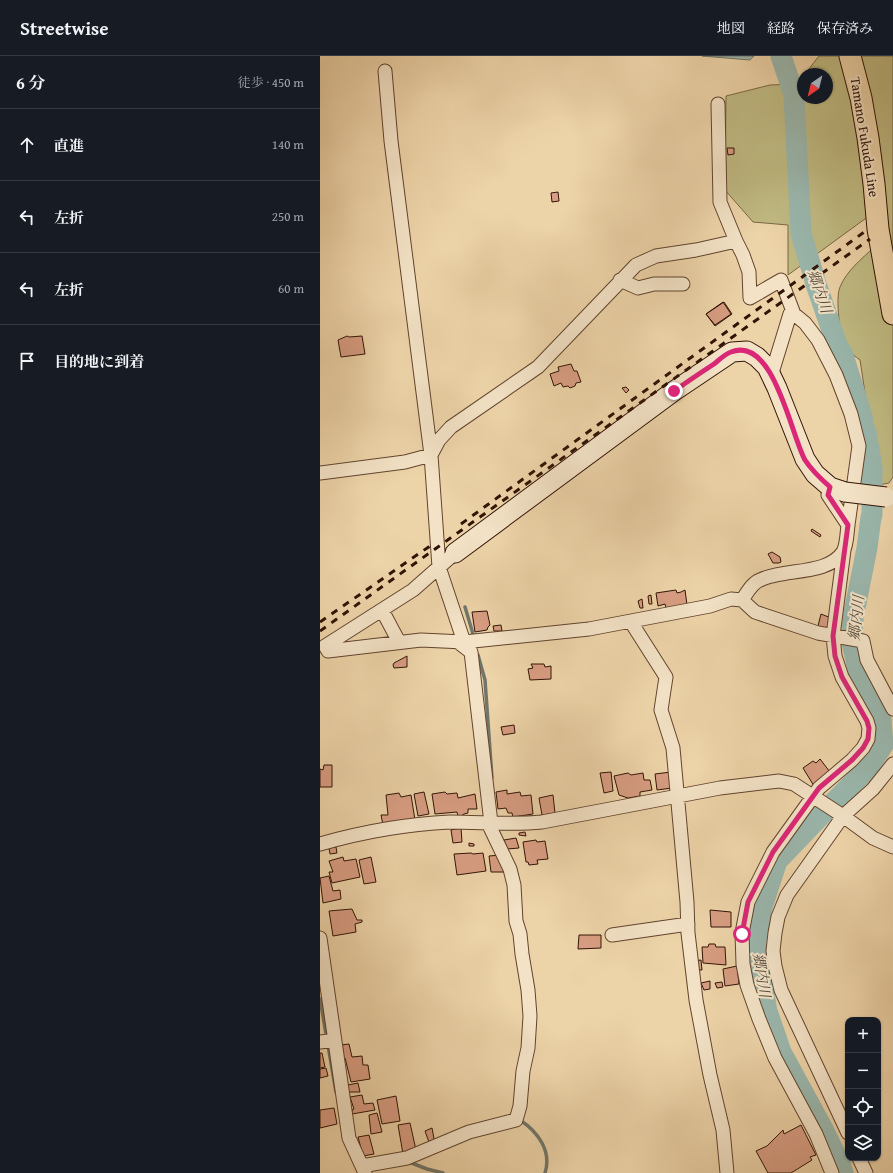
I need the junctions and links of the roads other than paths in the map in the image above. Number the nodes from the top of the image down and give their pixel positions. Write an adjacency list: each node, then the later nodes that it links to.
1 (850, 56): 8 (main road, Tamano Fukuda Line)
2 (385, 71): 10 (street)
3 (718, 104): 4 (street)
4 (736, 241): 5 (street); 7 (street)
5 (620, 280): 6 (street); 10 (street)
6 (683, 284)
7 (794, 314): 9 (street); 14 (street)
8 (893, 314)
9 (771, 376): 12 (street); 16 (street)
10 (431, 455): 11 (street); 18 (street)
11 (320, 473)
12 (838, 489): 13 (street, bridge); 14 (street)
13 (889, 498)
14 (848, 525): 15 (street)
15 (844, 550): 17 (street); 19 (street)
16 (455, 553): 18 (street)
17 (826, 565): 19 (street); 20 (street)
18 (439, 567): 21 (street); 25 (street)
19 (841, 570): 23 (street)
20 (742, 600): 22 (street); 23 (street)
21 (382, 610): 24 (street); 26 (street)
22 (631, 622): 25 (street); 29 (street)
23 (835, 636): 27 (street); 30 (street)
24 (399, 642): 25 (street); 26 (street)
25 (461, 642): 32 (street)
26 (322, 648)
27 (893, 710)
28 (893, 764): 31 (street)
29 (676, 796): 30 (street); 32 (street); 35 (street)
30 (816, 798): 31 (street); 43 (street)
31 (841, 815): 34 (street); 39 (street)
32 (490, 823): 33 (street); 41 (street)
33 (320, 844)
34 (893, 847)
35 (688, 924): 36 (street); 42 (street)
36 (612, 935)
37 (320, 938): 38 (street)
38 (326, 1041): 41 (street)
39 (845, 1127)
40 (860, 1161): 44 (street)
41 (364, 1169)
42 (727, 1173)
43 (832, 1173)
44 (866, 1173)

